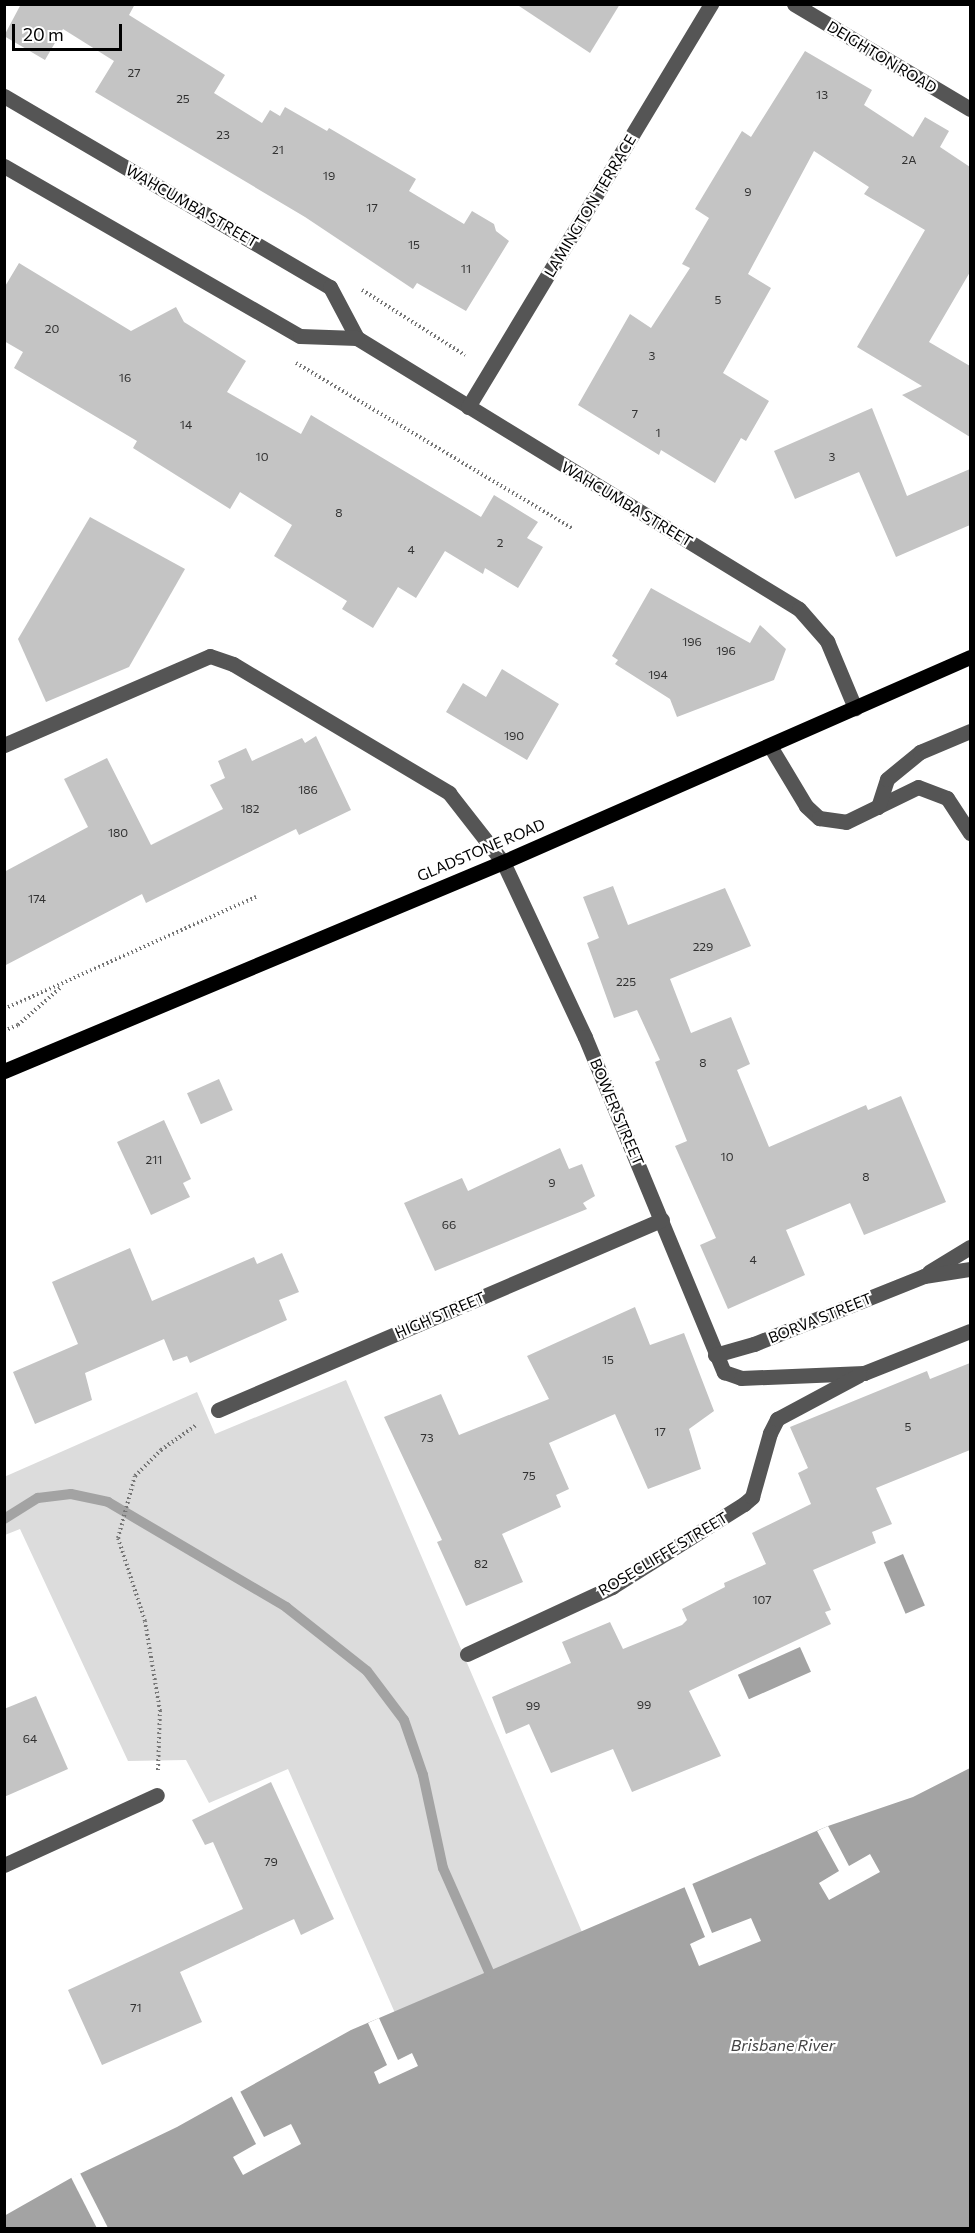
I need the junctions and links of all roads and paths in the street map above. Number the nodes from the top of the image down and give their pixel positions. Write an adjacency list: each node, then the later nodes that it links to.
1 (711, 4): 7 (street, LAMINGTON TERRACE)
2 (794, 4): 4 (street, DEIGHTON ROAD)
3 (4, 96): 6 (street, WAHCUMBA STREET)
4 (970, 110)
5 (4, 166): 6 (street, WAHCUMBA STREET)
6 (357, 338): 7 (street, WAHCUMBA STREET)
7 (468, 407): 9 (street, WAHCUMBA STREET)
8 (970, 657): 9 (main road, GLADSTONE ROAD)
9 (855, 708): 12 (main road, GLADSTONE ROAD)
10 (970, 731): 13 (street)
11 (4, 745): 15 (street, BOWER STREET)
12 (770, 746): 13 (street); 15 (main road, GLADSTONE ROAD)
13 (878, 807): 14 (street)
14 (970, 833)
15 (503, 862): 20 (main road, GLADSTONE ROAD); 21 (street, BOWER STREET)
16 (256, 897): 17 (path)
17 (63, 986): 18 (path); 19 (path)
18 (4, 1009)
19 (4, 1031)
20 (4, 1071)
21 (662, 1220): 26 (street, BOWER STREET); 28 (street, HIGH STREET)
22 (970, 1246): 24 (street, BORVA STREET)
23 (970, 1269): 24 (street, BORVA STREET)
24 (924, 1276): 26 (street, BORVA STREET)
25 (970, 1331): 27 (street)
26 (718, 1361): 27 (street)
27 (864, 1373): 29 (street, ROSECLIFFE STREET)
28 (218, 1410): 30 (path)
29 (467, 1654)
30 (157, 1795): 31 (street)
31 (4, 1865)

